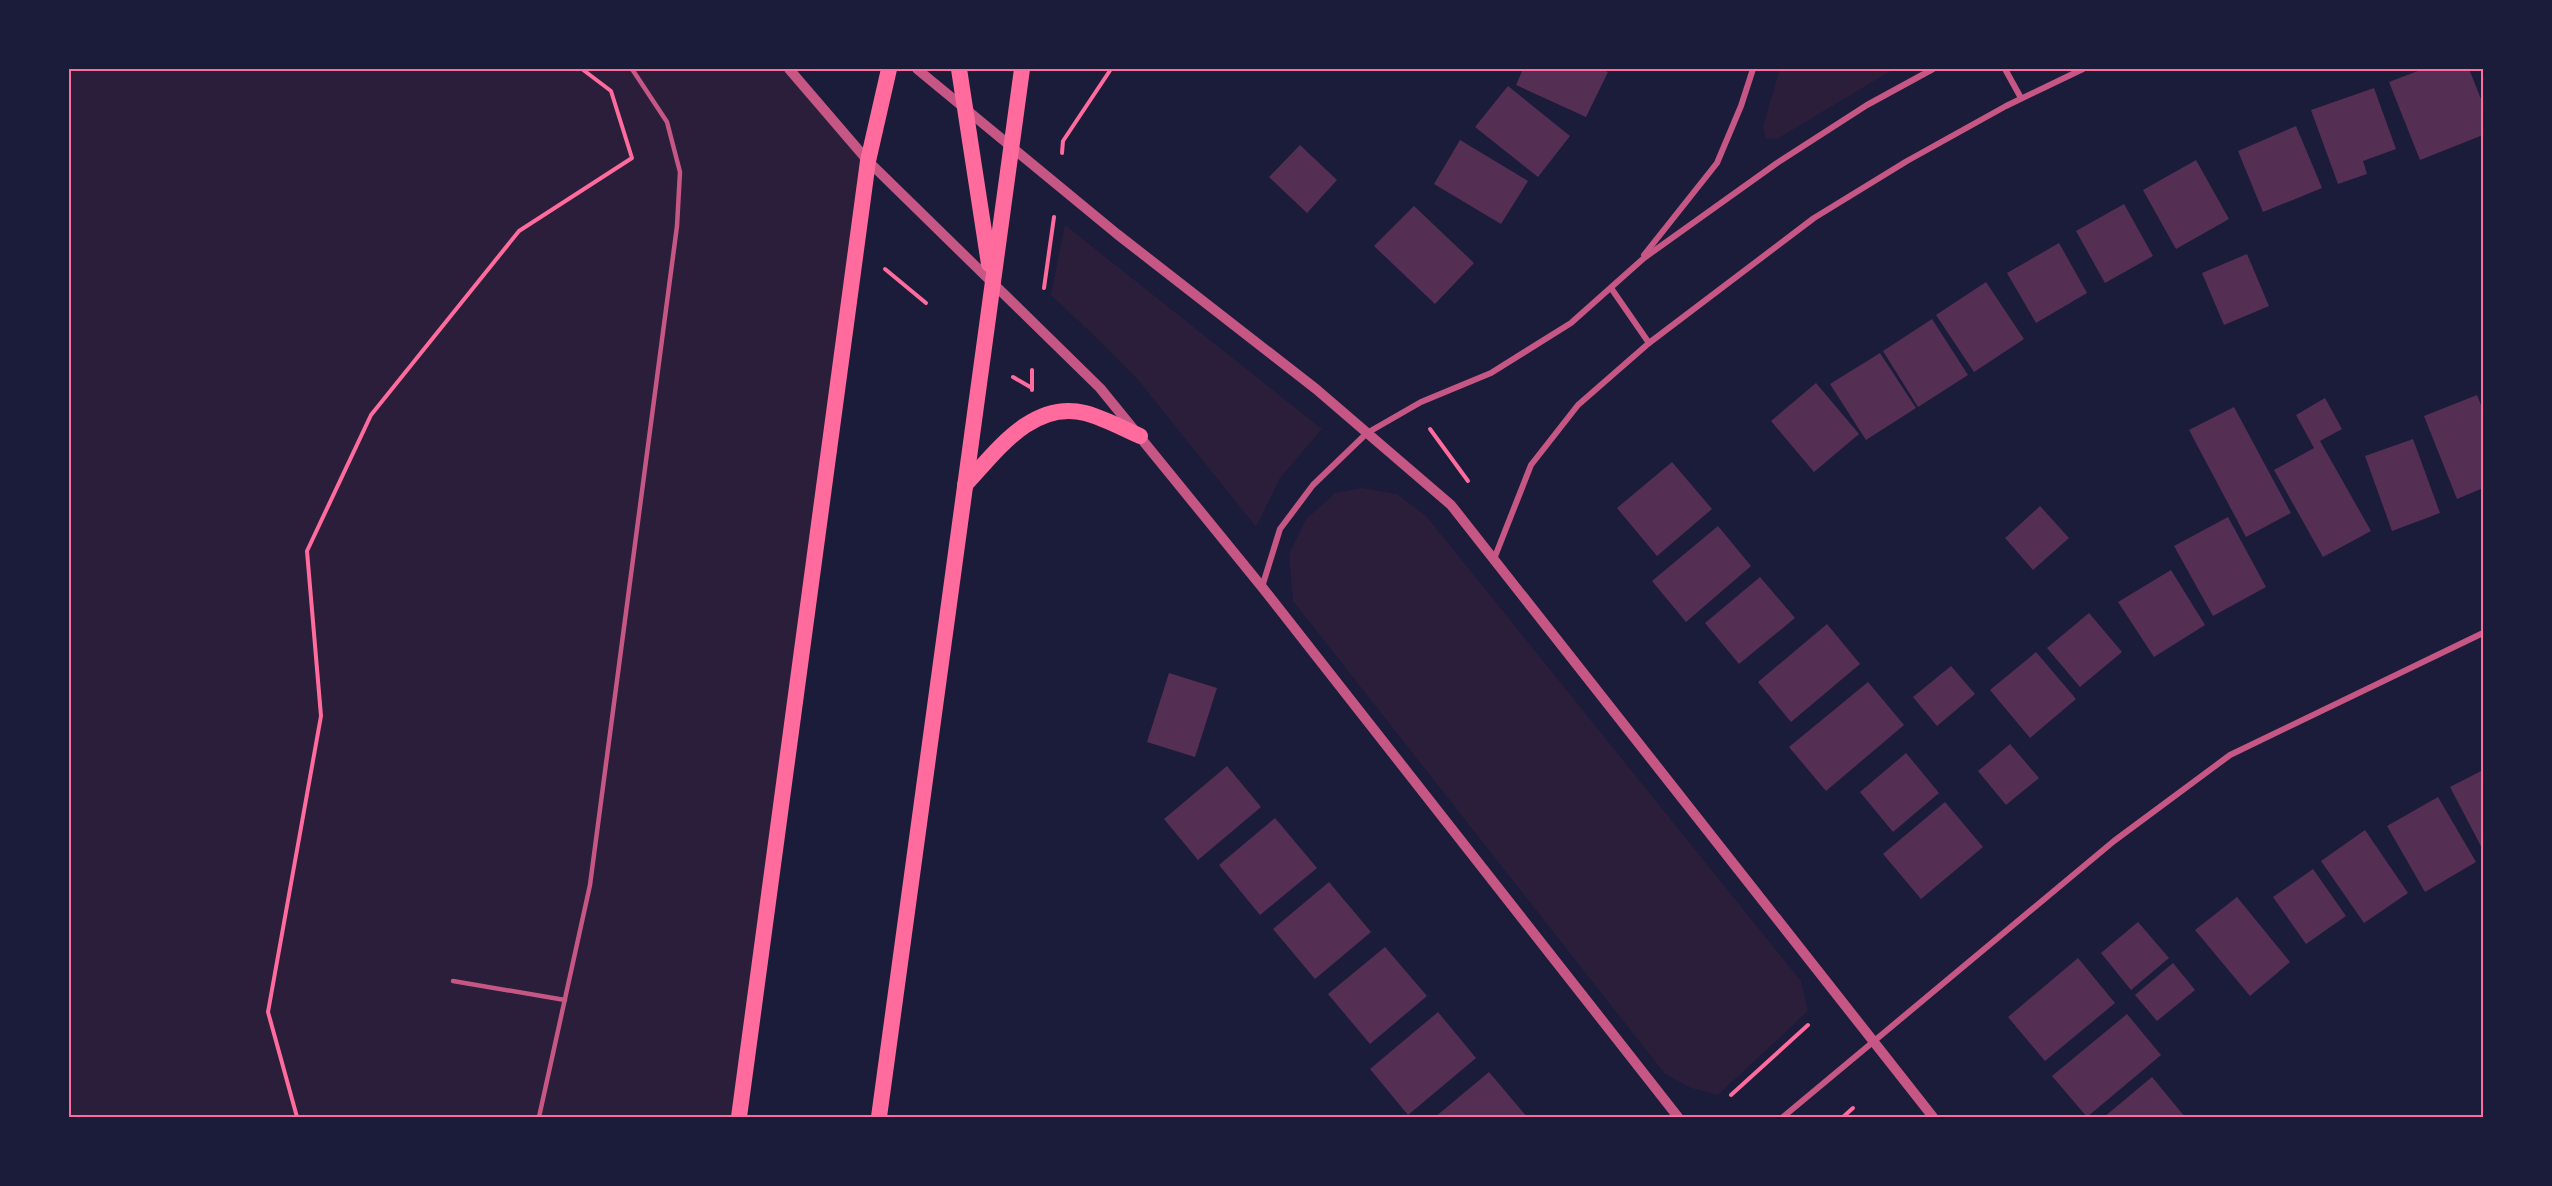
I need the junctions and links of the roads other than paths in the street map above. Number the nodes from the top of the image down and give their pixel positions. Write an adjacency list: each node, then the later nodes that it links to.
1 (632, 69): 26 (lane)
2 (789, 69): 14 (street)
3 (889, 69): 14 (highway)
4 (917, 69): 12 (street)
5 (959, 69): 12 (highway)
6 (1022, 69): 13 (highway)
7 (1753, 69): 15 (street)
8 (1932, 69): 15 (street)
9 (2005, 69): 11 (street)
10 (2083, 69): 11 (street)
11 (2021, 98): 18 (street)
12 (966, 111): 13 (street); 16 (highway)
13 (1010, 147): 16 (highway); 19 (street)
14 (868, 161): 16 (street); 29 (highway)
15 (1632, 269): 17 (street)
16 (992, 283): 20 (street); 21 (highway)
17 (1611, 288): 18 (street); 19 (street)
18 (1649, 343): 22 (street)
19 (1367, 433): 22 (street); 23 (street)
20 (1140, 436): 21 (highway); 23 (street)
21 (965, 485): 30 (highway)
22 (1494, 560): 27 (street)
23 (1262, 587): 31 (street)
24 (2483, 633): 27 (street)
25 (453, 981): 26 (lane)
26 (565, 1000): 28 (lane)
27 (1872, 1043): 32 (street); 33 (street)
28 (539, 1117)
29 (739, 1117)
30 (879, 1117)
31 (1678, 1117)
32 (1784, 1117)
33 (1933, 1117)

